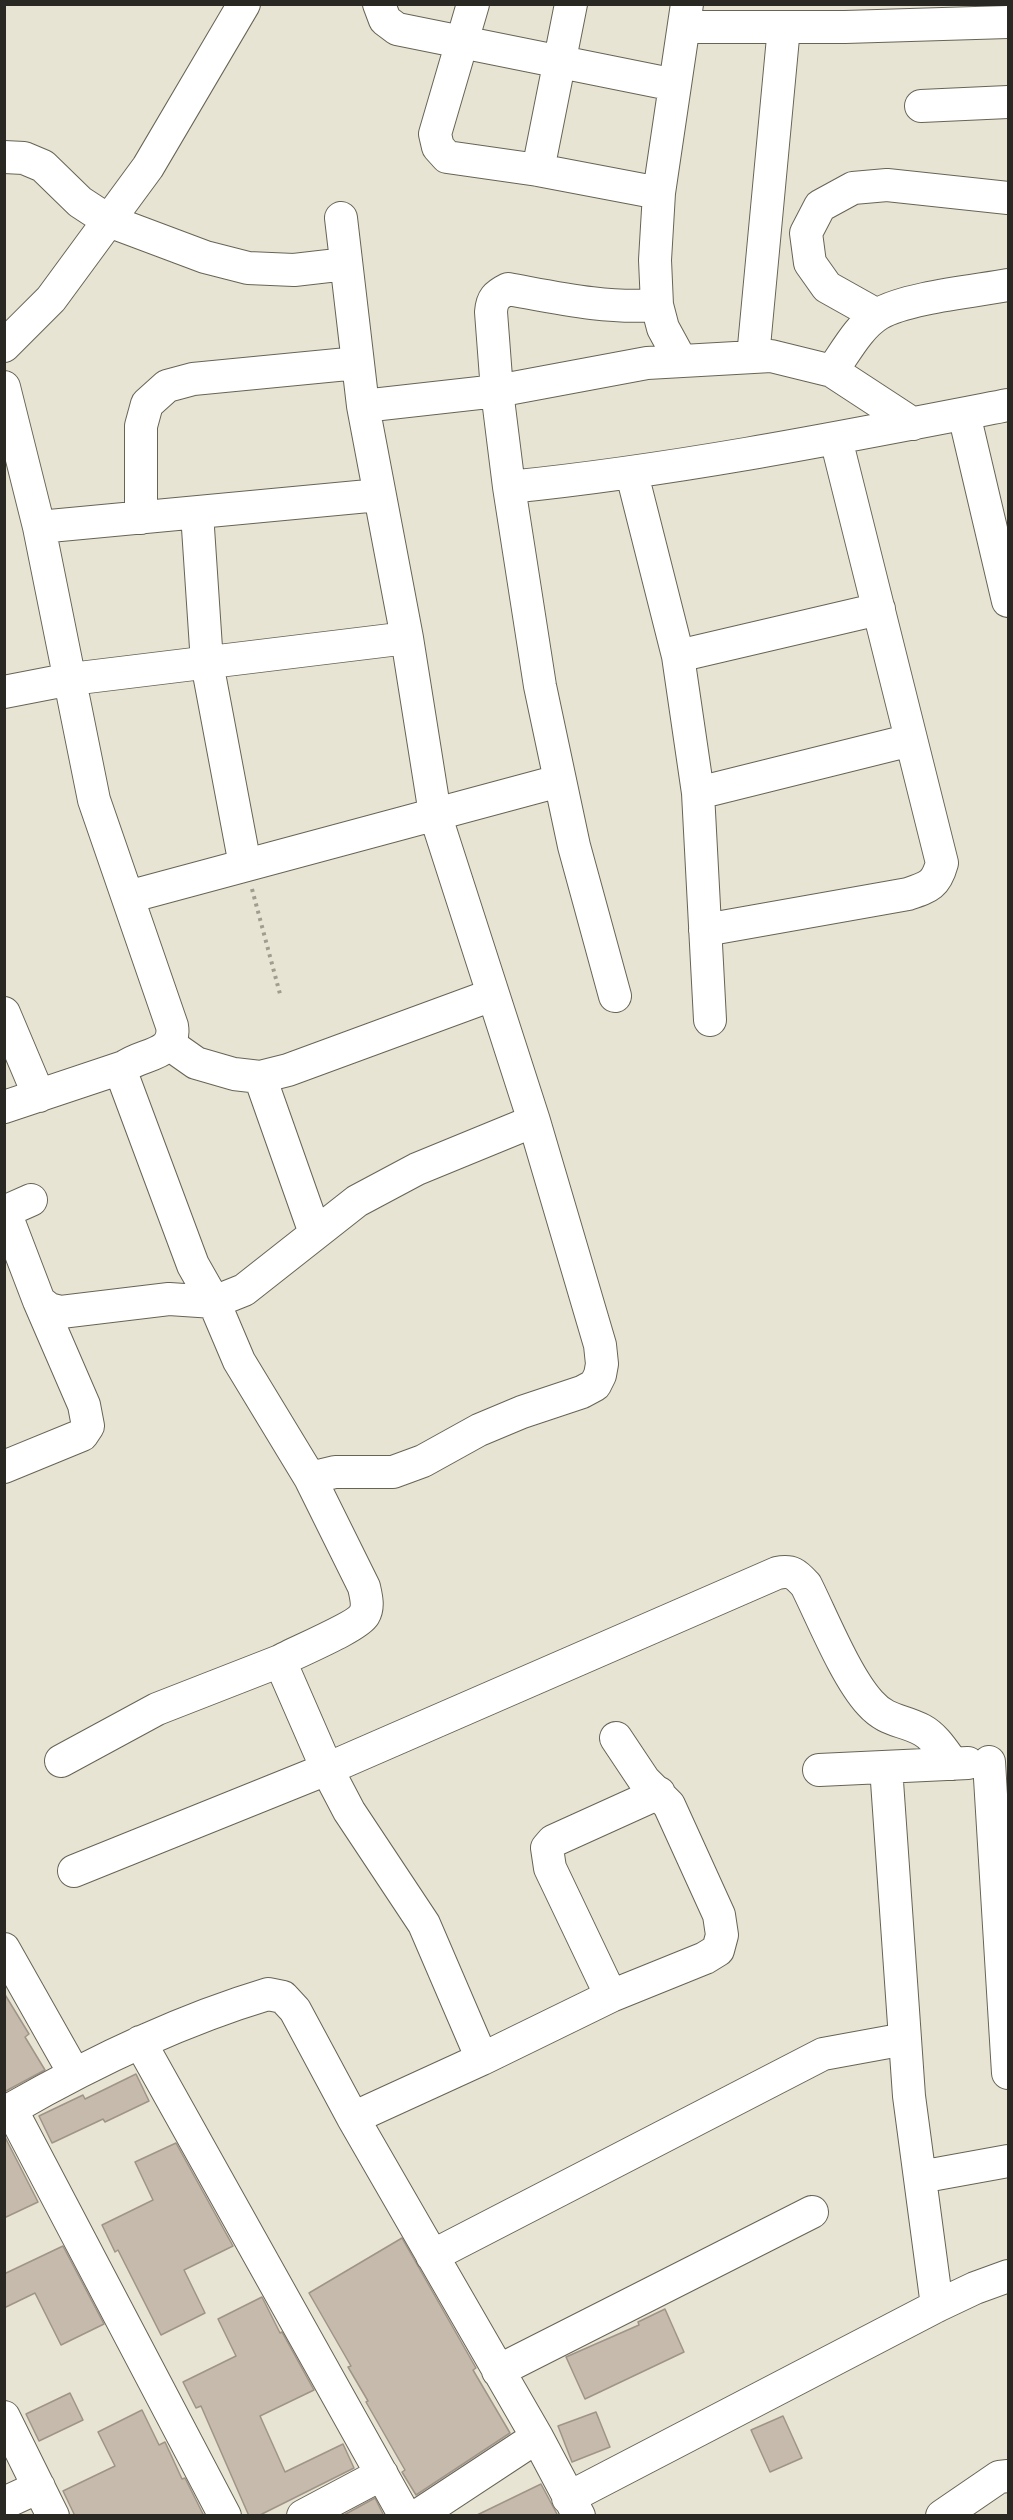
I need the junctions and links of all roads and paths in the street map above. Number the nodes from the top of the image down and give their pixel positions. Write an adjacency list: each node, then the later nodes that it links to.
1 (244, 4): 18 (street)
2 (379, 4): 8 (street)
3 (473, 4): 8 (street)
4 (572, 4): 9 (street)
5 (685, 16): 7 (street); 10 (street)
6 (1008, 22): 7 (street)
7 (784, 27): 24 (street)
8 (463, 44): 9 (street); 14 (street)
9 (559, 63): 10 (street); 14 (street)
10 (675, 85): 15 (street)
11 (1008, 102): 12 (street)
12 (921, 106)
13 (4, 157): 18 (street)
14 (538, 170): 15 (street)
15 (659, 193): 21 (street)
16 (1008, 198): 22 (street)
17 (341, 218): 19 (street)
18 (109, 221): 19 (street); 23 (street)
19 (346, 264): 26 (street)
20 (1008, 285): 22 (street)
21 (657, 304): 25 (street); 29 (street)
22 (877, 315): 27 (street)
23 (4, 346)
24 (753, 357): 25 (street); 27 (street)
25 (681, 361): 29 (street)
26 (358, 363): 31 (street); 39 (street)
27 (832, 371): 33 (street)
28 (4, 387): 40 (street)
29 (497, 391): 31 (street); 36 (street)
30 (1008, 405): 32 (street)
31 (363, 406): 37 (street)
32 (964, 414): 33 (street); 41 (street)
33 (913, 424): 34 (street)
34 (836, 439): 35 (street); 42 (street)
35 (632, 474): 36 (street); 44 (street)
36 (509, 487): 49 (street)
37 (379, 495): 38 (street); 43 (street)
38 (197, 513): 39 (street); 45 (street)
39 (141, 518): 40 (street)
40 (39, 527): 46 (street)
41 (1008, 602)
42 (879, 609): 44 (street); 48 (street)
43 (407, 639): 45 (street); 51 (street)
44 (678, 656): 50 (street)
45 (207, 663): 46 (street); 52 (street)
46 (71, 679): 47 (street); 53 (street)
47 (4, 692)
48 (911, 740): 50 (street); 54 (street)
49 (558, 781): 51 (street); 57 (street)
50 (698, 793): 54 (street)
51 (435, 814): 52 (street); 56 (street)
52 (245, 865): 53 (street); 55 (path)
53 (128, 897): 60 (street)
54 (705, 930): 59 (street)
55 (280, 994)
56 (492, 994): 62 (street); 65 (street)
57 (615, 996)
58 (4, 1013): 63 (street)
59 (710, 1020)
60 (169, 1044): 61 (street); 62 (street)
61 (124, 1068): 63 (street); 69 (street)
62 (260, 1077): 67 (street)
63 (39, 1096): 64 (street)
64 (4, 1107)
65 (534, 1120): 67 (street); 71 (street)
66 (13, 1208): 68 (street)
67 (315, 1233): 69 (street)
68 (39, 1301): 69 (street); 70 (street)
69 (214, 1302): 71 (street)
70 (4, 1467)
71 (310, 1478): 72 (street)
72 (280, 1661): 74 (street); 78 (street)
73 (616, 1738): 80 (street)
74 (61, 1761)
75 (999, 1761): 76 (street); 88 (street)
76 (953, 1764): 77 (street); 78 (street)
77 (886, 1767): 79 (street); 84 (street)
78 (327, 1769): 81 (street); 86 (street)
79 (819, 1770)
80 (659, 1793): 83 (street); 83 (street)
81 (74, 1871)
82 (4, 1949): 87 (street)
83 (611, 1996): 86 (street)
84 (905, 2039): 92 (street); 94 (street)
85 (140, 2042): 87 (street); 90 (street); 100 (street)
86 (482, 2059): 90 (street)
87 (74, 2073): 89 (street)
88 (1008, 2073)
89 (8, 2111): 106 (street)
90 (353, 2118): 94 (street)
91 (1008, 2161): 92 (street)
92 (920, 2177): 96 (street)
93 (812, 2212): 97 (street)
94 (432, 2256): 97 (street)
95 (1008, 2276): 96 (street)
96 (937, 2306): 104 (street)
97 (498, 2371): 99 (street)
98 (4, 2417): 102 (street)
99 (537, 2437): 104 (street); 109 (street)
100 (382, 2474): 107 (street); 108 (street)
101 (1008, 2476): 110 (street)
102 (39, 2487): 103 (street); 105 (street)
103 (4, 2503)
104 (574, 2507)
105 (53, 2516)
106 (225, 2516)
107 (303, 2516)
108 (405, 2516)
109 (417, 2516)
110 (942, 2516)

